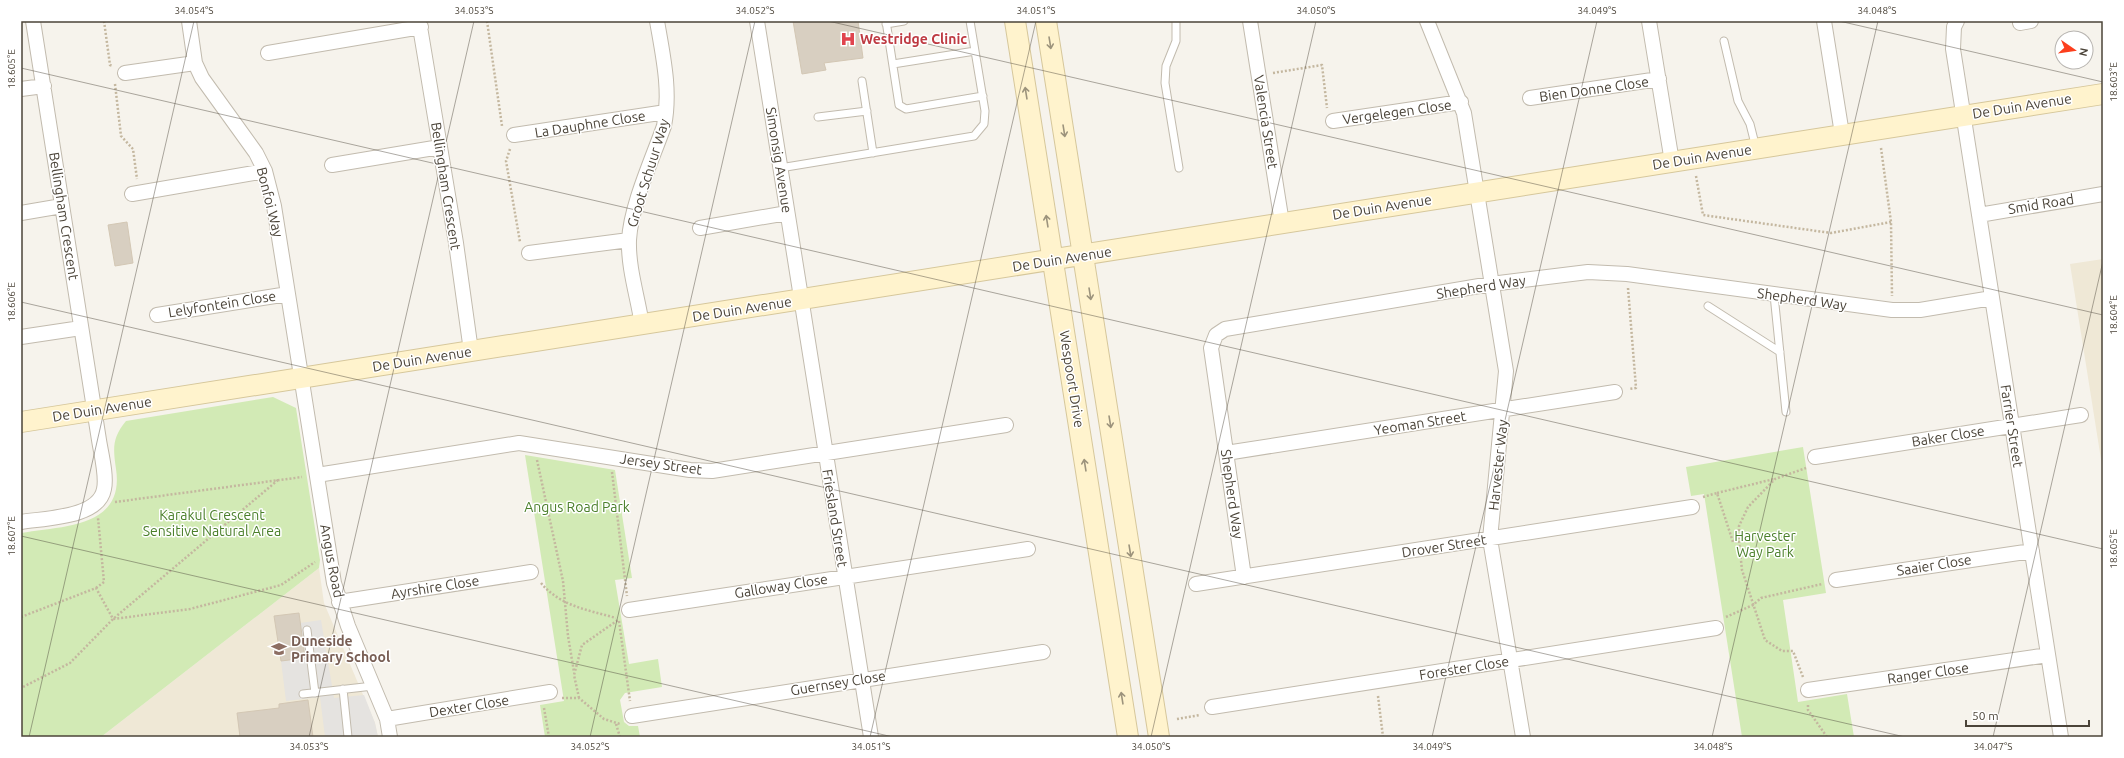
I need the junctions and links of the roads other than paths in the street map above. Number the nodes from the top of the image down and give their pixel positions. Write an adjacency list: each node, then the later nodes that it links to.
1 (33, 21): 25 (street, Bellingham Crescent)
2 (189, 21): 20 (street, Bonfoi Way)
3 (657, 21): 32 (street, Groot Schuur Way)
4 (757, 21): 43 (street, Simonsig Avenue)
5 (904, 21): 15 (lane)
6 (970, 21): 18 (lane)
7 (1015, 21): 58 (street, Wespoort Drive, one-way to 7)
8 (1046, 21): 57 (street, one-way to 57)
9 (1176, 21): 44 (lane)
10 (1250, 21): 53 (street, Valencia Street)
11 (1427, 21): 30 (street, Harvester Way)
12 (1649, 21): 23 (street)
13 (1824, 21): 36 (street)
14 (1957, 21): 33 (street, Farrier Street)
15 (886, 22): 21 (lane)
16 (420, 24): 19 (street); 38 (street, Bellingham Crescent)
17 (1724, 40): 39 (lane)
18 (975, 51): 21 (lane); 28 (lane)
19 (268, 53)
20 (195, 63): 22 (street); 45 (street, Bonfoi Way)
21 (893, 64): 28 (lane)
22 (125, 73)
23 (1659, 79): 29 (street, Bien Donne Close); 41 (street)
24 (862, 81): 31 (lane)
25 (44, 86): 26 (street); 49 (street, Bellingham Crescent)
26 (21, 89)
27 (2103, 94): 33 (street, De Duin Avenue)
28 (982, 96): 40 (lane)
29 (1530, 98)
30 (1461, 102): 35 (street, Vergelegen Close); 46 (street, Harvester Way)
31 (867, 111): 34 (lane); 40 (lane)
32 (666, 112): 37 (street, La Dauphne Close); 55 (street, Groot Schuur Way)
33 (1964, 115): 36 (street, De Duin Avenue); 52 (street, Farrier Street)
34 (818, 117)
35 (1333, 121)
36 (1842, 134): 39 (street, De Duin Avenue)
37 (514, 135)
38 (440, 147): 42 (street); 69 (street, Bellingham Crescent)
39 (1756, 148): 41 (street, De Duin Avenue)
40 (873, 153): 43 (lane)
41 (1672, 162): 46 (street, De Duin Avenue)
42 (332, 165)
43 (780, 168): 51 (street, Simonsig Avenue)
44 (1179, 168)
45 (265, 171): 47 (street); 60 (street, Bonfoi Way)
46 (1476, 192): 53 (street, De Duin Avenue); 59 (street, Harvester Way)
47 (136, 194)
48 (2103, 194): 52 (street, Smid Road)
49 (62, 206): 50 (street); 67 (street, Bellingham Crescent)
50 (21, 213)
51 (787, 213): 54 (street); 63 (street, Simonsig Avenue)
52 (1979, 215): 62 (street, Farrier Street)
53 (1282, 223): 57 (street, De Duin Avenue)
54 (700, 228)
55 (629, 240): 56 (street); 66 (street, Groot Schuur Way)
56 (529, 253)
57 (1084, 255): 58 (street, De Duin Avenue); 115 (street, one-way to 115)
58 (1053, 260): 63 (street, De Duin Avenue); 114 (street, Wespoort Drive, one-way to 58)
59 (1491, 284): 61 (street, Shepherd Way); 73 (street, Harvester Way); 81 (street, Shepherd Way)
60 (288, 294): 65 (street, Lelyfontein Close); 71 (street, Bonfoi Way)
61 (1774, 294): 62 (street, Shepherd Way); 70 (lane)
62 (1992, 298): 79 (street, Farrier Street)
63 (801, 300): 66 (street, De Duin Avenue); 80 (street, Friesland Street)
64 (1708, 306): 70 (lane)
65 (157, 315)
66 (642, 325): 69 (street, De Duin Avenue)
67 (81, 328): 68 (street); 74 (street, Bellingham Crescent)
68 (21, 337)
69 (471, 351): 71 (street, De Duin Avenue)
70 (1780, 352): 75 (lane)
71 (302, 378): 74 (street, De Duin Avenue); 83 (street, Angus Road)
72 (1615, 392): 73 (street, Yeoman Street)
73 (1503, 410): 81 (street, Yeoman Street); 86 (street, Harvester Way)
74 (94, 411): 77 (street, De Duin Avenue); 85 (street, Bellingham Crescent)
75 (1786, 412)
76 (2081, 415): 79 (street, Baker Close)
77 (21, 422)
78 (1006, 425): 80 (street, Jersey Street)
79 (2012, 426): 82 (street, Baker Close); 88 (street, Farrier Street)
80 (825, 452): 83 (street, Jersey Street); 90 (street, Friesland Street)
81 (1226, 453): 91 (street, Shepherd Way)
82 (1815, 457)
83 (317, 475): 94 (street, Angus Road)
84 (1692, 507): 86 (street, Drover Street)
85 (21, 522)
86 (1490, 539): 91 (street, Drover Street); 100 (street, Harvester Way)
87 (1028, 549): 90 (street, Galloway Close)
88 (2032, 551): 92 (street, Saaier Close); 99 (street, Farrier Street)
89 (531, 572): 94 (street, Ayrshire Close)
90 (844, 576): 95 (street, Galloway Close); 101 (street, Friesland Street)
91 (1244, 577): 93 (street, Drover Street)
92 (1836, 580)
93 (1196, 584)
94 (339, 602): 102 (street, Angus Road)
95 (629, 610)
96 (1716, 628): 100 (street, Forester Close)
97 (307, 630): 105 (lane)
98 (1043, 652): 101 (street, Guernsey Close)
99 (2048, 655): 104 (street, Ranger Close); 117 (street, Farrier Street)
100 (1509, 661): 108 (street, Forester Close); 116 (street, Harvester Way)
101 (861, 679): 109 (street, Guernsey Close); 113 (street, Friesland Street)
102 (373, 686): 103 (lane); 110 (street, Angus Road)
103 (343, 690): 105 (lane); 111 (lane)
104 (1808, 690)
105 (315, 692): 107 (lane)
106 (546, 693): 110 (street, Dexter Close)
107 (303, 694)
108 (1209, 711)
109 (632, 716)
110 (387, 719): 112 (street, Angus Road)
111 (348, 737)
112 (390, 737)
113 (872, 737)
114 (1128, 737)
115 (1159, 737)
116 (1523, 737)
117 (2061, 737)

